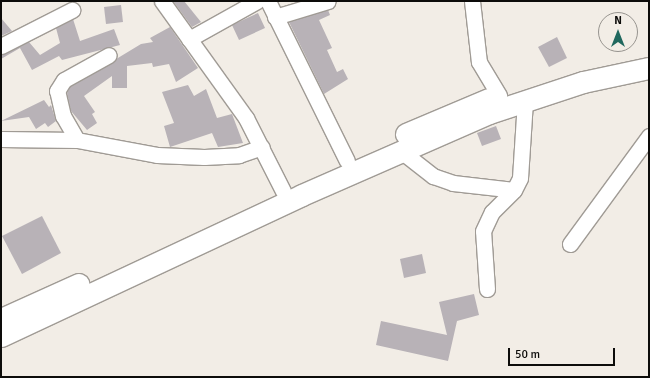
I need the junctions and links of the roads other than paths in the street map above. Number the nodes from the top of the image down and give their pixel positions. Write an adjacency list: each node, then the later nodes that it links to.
1 (162, 1): 8 (street)
2 (257, 1): 8 (street)
3 (268, 1): 7 (street)
4 (328, 1): 7 (street)
5 (472, 1): 13 (street)
6 (72, 10): 9 (street)
7 (275, 16): 20 (street)
8 (189, 39): 18 (street)
9 (1, 46)
10 (109, 55): 17 (street)
11 (649, 57): 13 (street)
12 (649, 68): 14 (street)
13 (499, 95): 20 (street)
14 (525, 101): 19 (street); 21 (street)
15 (649, 136): 23 (street)
16 (1, 139): 17 (street)
17 (77, 140): 18 (street)
18 (262, 147): 22 (street)
19 (401, 151): 21 (street); 24 (street)
20 (348, 161): 22 (street)
21 (514, 190): 25 (street)
22 (283, 191): 24 (street)
23 (570, 244)
24 (121, 272): 26 (street); 27 (street)
25 (487, 289)
26 (1, 319)
27 (1, 336)

